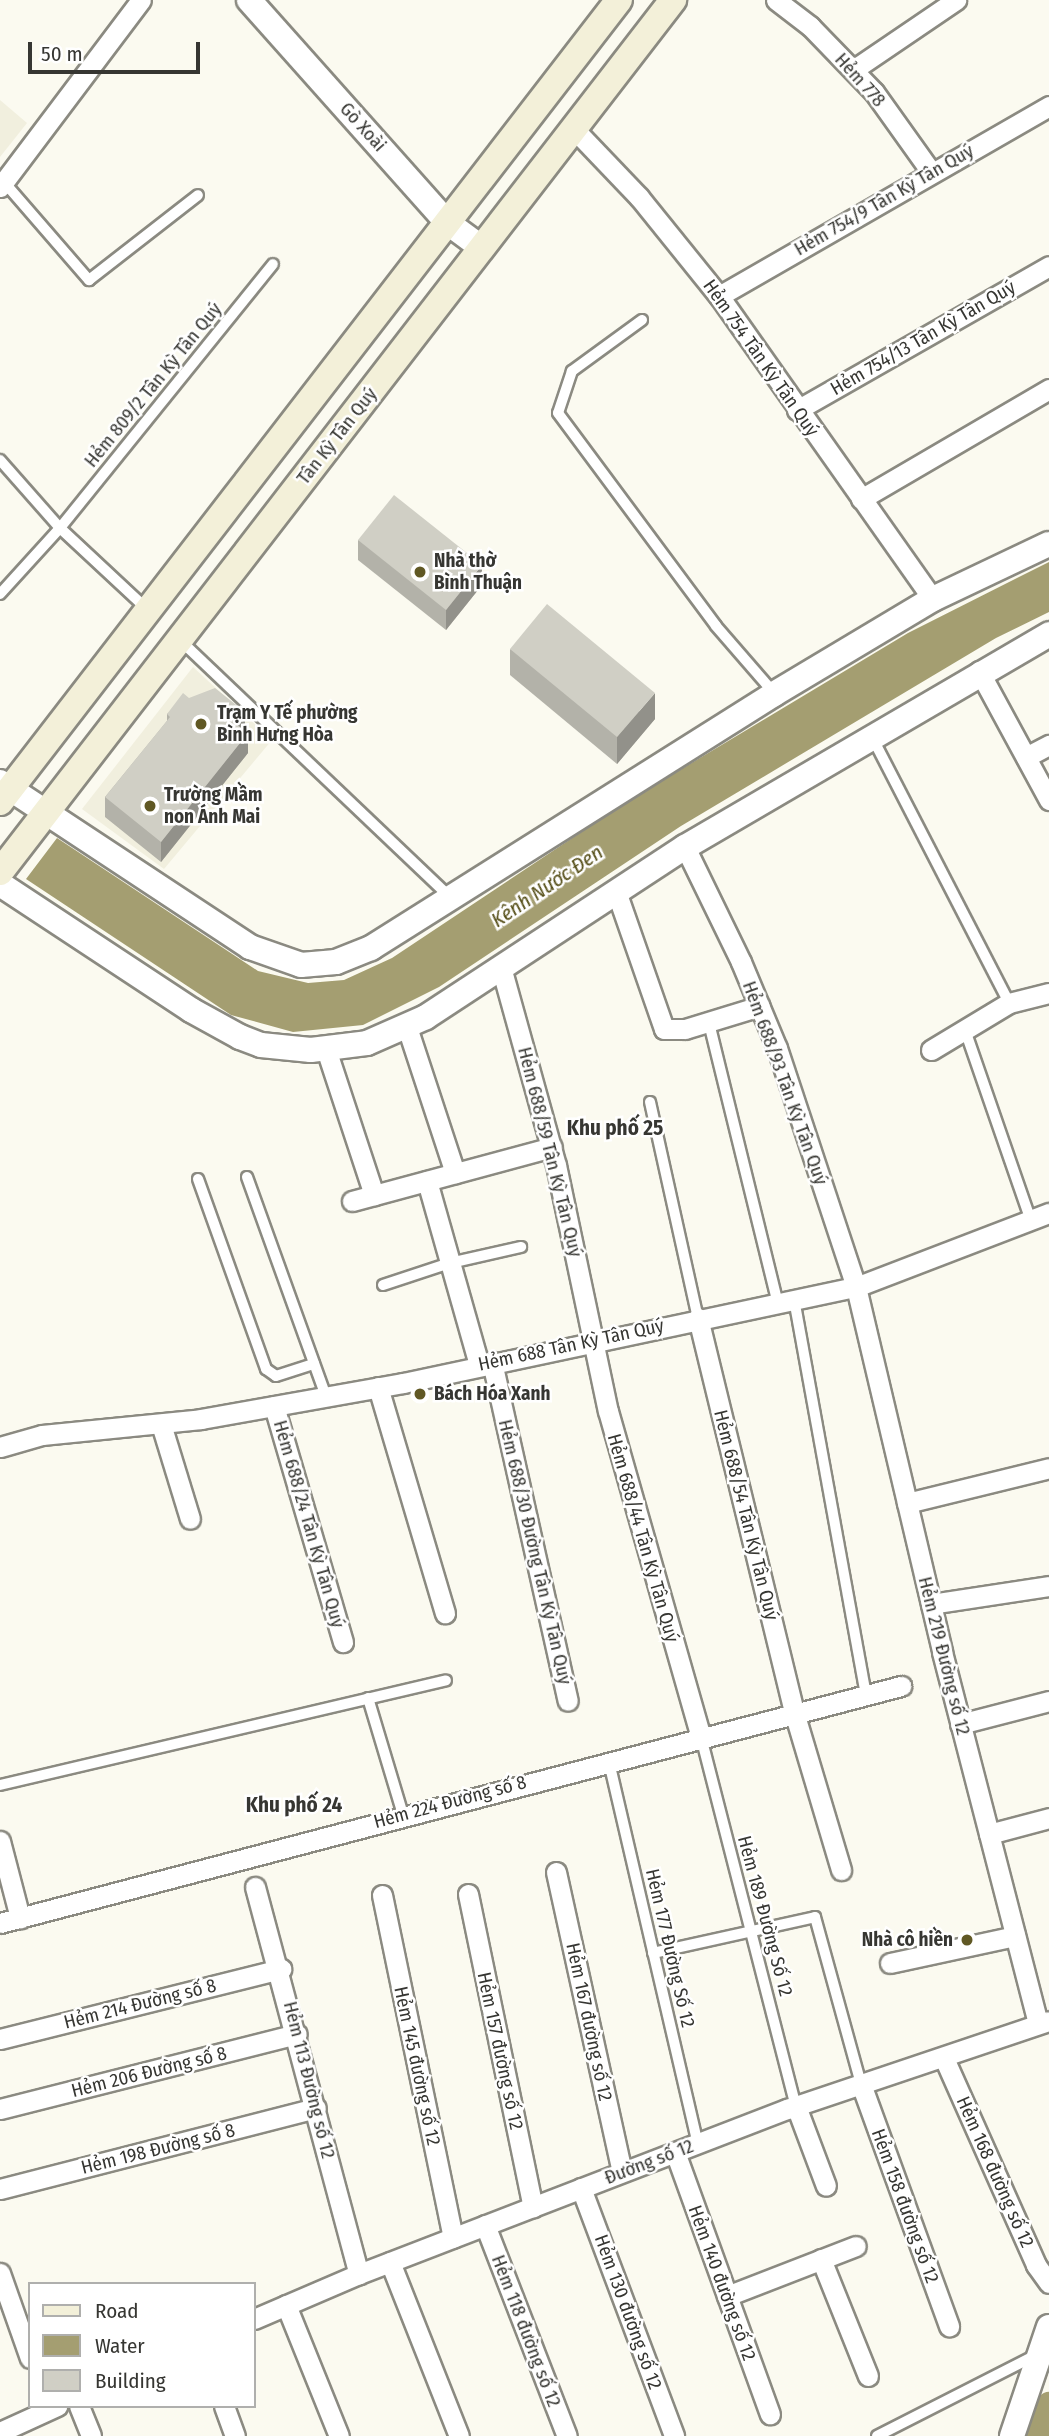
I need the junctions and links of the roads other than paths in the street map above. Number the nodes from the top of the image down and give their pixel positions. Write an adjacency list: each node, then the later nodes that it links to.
1 (141, 0): 11 (street)
2 (249, 0): 13 (street, Gò Xoài)
3 (619, 0): 13 (main road)
4 (673, 0): 9 (main road, Tân Kỳ Tân Quý)
5 (776, 0): 7 (street, Hẻm 778)
6 (956, 0): 7 (street)
7 (853, 70): 10 (street, Hẻm 778)
8 (1049, 106): 10 (street, Hẻm 754/9 Tân Kỳ Tân Quý)
9 (574, 128): 14 (main road, Tân Kỳ Tân Quý); 17 (street, Hẻm 754 Tân Kỳ Tân Quý)
10 (931, 172): 17 (street, Hẻm 754/9 Tân Kỳ Tân Quý)
11 (2, 185): 12 (lane)
12 (198, 195)
13 (448, 223): 14 (street, Gò Xoài); 27 (main road)
14 (482, 248): 29 (main road, Tân Kỳ Tân Quý)
15 (273, 264): 23 (lane, Hẻm 809/2 Tân Kỳ Tân Quý)
16 (1049, 266): 20 (street, Hẻm 754/13 Tân Kỳ Tân Quý)
17 (719, 296): 20 (street, Hẻm 754 Tân Kỳ Tân Quý)
18 (642, 320): 31 (lane)
19 (1049, 388): 22 (street)
20 (797, 410): 22 (street, Hẻm 754 Tân Kỳ Tân Quý)
21 (0, 460): 23 (lane)
22 (861, 499): 26 (street, Hẻm 754 Tân Kỳ Tân Quý)
23 (60, 528): 25 (lane, Hẻm 809/2 Tân Kỳ Tân Quý); 27 (lane)
24 (1049, 544): 26 (street)
25 (0, 594)
26 (933, 599): 31 (street)
27 (148, 610): 35 (main road)
28 (1049, 634): 30 (street)
29 (180, 640): 37 (main road, Tân Kỳ Tân Quý); 42 (lane)
30 (979, 671): 32 (street); 34 (street)
31 (774, 694): 42 (street)
32 (872, 735): 38 (street); 45 (lane)
33 (1049, 745): 34 (street)
34 (1026, 757): 36 (street)
35 (3, 791): 37 (street)
36 (1049, 800)
37 (46, 813): 39 (main road, Tân Kỳ Tân Quý); 42 (street)
38 (685, 847): 41 (street); 46 (street, Hẻm 688/93 Tân Kỳ Tân Quý)
39 (0, 872)
40 (0, 884): 50 (street)
41 (616, 891): 43 (street); 47 (street)
42 (450, 898)
43 (501, 967): 48 (street); 53 (street, Hẻm 688/59 Tân Kỳ Tân Quý)
44 (1049, 993): 45 (street)
45 (1009, 1003): 49 (street)
46 (760, 1006): 47 (street); 64 (street, Hẻm 688/93 Tân Kỳ Tân Quý)
47 (709, 1023): 65 (lane)
48 (407, 1027): 50 (street); 54 (street)
49 (966, 1033): 51 (street); 60 (lane)
50 (326, 1049): 58 (street)
51 (931, 1050)
52 (650, 1102): 66 (lane)
53 (552, 1147): 54 (street); 67 (street, Hẻm 688/59 Tân Kỳ Tân Quý)
54 (455, 1173): 57 (street)
55 (247, 1177): 68 (lane)
56 (198, 1179): 68 (lane)
57 (427, 1181): 58 (street); 62 (street, Hẻm 688/30 Đường Tân Kỳ Tân Quý)
58 (374, 1195): 59 (street)
59 (352, 1201)
60 (1040, 1217): 64 (street, Hẻm 688 Tân Kỳ Tân Quý)
61 (520, 1247): 62 (lane)
62 (450, 1263): 63 (lane); 69 (street, Hẻm 688/30 Đường Tân Kỳ Tân Quý)
63 (383, 1285)
64 (856, 1287): 65 (street, Hẻm 688 Tân Kỳ Tân Quý); 76 (street, Hẻm 219 Đường số 12)
65 (786, 1301): 66 (street, Hẻm 688 Tân Kỳ Tân Quý); 84 (lane)
66 (698, 1318): 67 (street, Hẻm 688 Tân Kỳ Tân Quý); 88 (street, Hẻm 688/54 Tân Kỳ Tân Quý)
67 (594, 1339): 69 (street, Hẻm 688 Tân Kỳ Tân Quý); 90 (street, Hẻm 688/44 Tân Kỳ Tân Quý)
68 (314, 1364): 71 (lane)
69 (485, 1364): 70 (street, Hẻm 688 Tân Kỳ Tân Quý); 86 (street, Hẻm 688/30 Đường Tân Kỳ Tân Quý)
70 (379, 1387): 71 (street, Hẻm 688 Tân Kỳ Tân Quý); 80 (street)
71 (326, 1397): 72 (street, Hẻm 688 Tân Kỳ Tân Quý)
72 (274, 1406): 73 (street, Hẻm 688 Tân Kỳ Tân Quý); 81 (street, Hẻm 688/24 Tân Kỳ Tân Quý)
73 (161, 1424): 74 (street, Hẻm 688 Tân Kỳ Tân Quý); 77 (street)
74 (0, 1447)
75 (1049, 1468): 76 (street)
76 (907, 1503): 79 (street, Hẻm 219 Đường số 12)
77 (190, 1519)
78 (1049, 1586): 79 (street)
79 (930, 1604): 89 (street, Hẻm 219 Đường số 12)
80 (445, 1613)
81 (343, 1642)
82 (446, 1680): 85 (lane)
83 (901, 1686): 84 (street, Hẻm 224 Đường số 8)
84 (866, 1695): 88 (street, Hẻm 224 Đường số 8)
85 (368, 1698): 92 (lane); 93 (lane)
86 (568, 1701)
87 (1049, 1702): 89 (street)
88 (794, 1712): 90 (street, Hẻm 224 Đường số 8); 97 (street, Hẻm 688/54 Tân Kỳ Tân Quý)
89 (960, 1724): 95 (street, Hẻm 219 Đường số 12)
90 (700, 1735): 91 (street, Hẻm 224 Đường số 8); 104 (lane, Hẻm 189 Đường Số 12)
91 (608, 1760): 93 (street, Hẻm 224 Đường số 8); 106 (lane, Hẻm 177 Đường Số 12)
92 (0, 1786)
93 (403, 1815): 102 (street, Hẻm 224 Đường số 8)
94 (1049, 1818): 95 (street)
95 (989, 1834): 105 (street, Hẻm 219 Đường số 12)
96 (0, 1842): 102 (street)
97 (841, 1870)
98 (556, 1872): 119 (street, Hẻm 167 đường số 12)
99 (255, 1887): 108 (street, Hẻm 113 Đường số 12)
100 (468, 1894): 123 (street, Hẻm 157 đường số 12)
101 (382, 1895): 125 (street, Hẻm 145 đường số 12)
102 (20, 1918): 103 (street, Hẻm 224 Đường số 8)
103 (0, 1923)
104 (752, 1934): 106 (lane); 113 (lane); 114 (lane, Hẻm 189 Đường Số 12)
105 (1015, 1936): 107 (street); 109 (street, Hẻm 219 Đường số 12)
106 (653, 1953): 117 (lane, Hẻm 177 Đường Số 12)
107 (890, 1963)
108 (281, 1969): 110 (street, Hẻm 113 Đường số 12); 111 (street, Hẻm 214 Đường số 8)
109 (1043, 2022): 112 (street, Đường số 12)
110 (298, 2034): 115 (street, Hẻm 113 Đường số 12); 116 (street, Hẻm 206 Đường số 8)
111 (0, 2039)
112 (944, 2058): 113 (street, Đường số 12); 131 (street, Hẻm 168 đường số 12)
113 (861, 2084): 114 (street, Đường số 12); 135 (street, Hẻm 158 đường số 12)
114 (796, 2106): 117 (street, Đường số 12); 120 (street)
115 (316, 2108): 122 (street, Hẻm 198 Đường số 8); 130 (street, Hẻm 113 Đường số 12)
116 (0, 2109)
117 (698, 2144): 118 (street, Đường số 12)
118 (675, 2152): 119 (street, Đường số 12); 132 (street, Hẻm 140 đường số 12)
119 (622, 2172): 121 (street, Đường số 12)
120 (826, 2186)
121 (582, 2188): 123 (street, Đường số 12); 150 (street, Hẻm 130 đường số 12)
122 (0, 2189)
123 (533, 2207): 124 (street, Đường số 12)
124 (485, 2225): 125 (street, Đường số 12); 149 (street, Hẻm 118 đường số 12)
125 (453, 2238): 128 (street, Đường số 12)
126 (856, 2246): 127 (street)
127 (821, 2259): 132 (street); 139 (street)
128 (390, 2262): 130 (street, Đường số 12); 148 (street)
129 (0, 2273): 137 (street)
130 (359, 2274): 133 (street, Đường số 12)
131 (1049, 2283)
132 (727, 2296): 143 (street, Hẻm 140 đường số 12)
133 (286, 2305): 134 (street, Đường số 12); 147 (street)
134 (256, 2318)
135 (949, 2326)
136 (1049, 2328): 138 (street)
137 (28, 2352)
138 (1041, 2353): 151 (lane); 152 (street)
139 (868, 2376)
140 (51, 2408): 144 (street)
141 (80, 2408): 145 (street)
142 (225, 2408): 146 (street)
143 (770, 2414)
144 (0, 2432)
145 (91, 2436)
146 (235, 2436)
147 (339, 2436)
148 (459, 2436)
149 (567, 2436)
150 (674, 2436)
151 (877, 2436)
152 (1012, 2436)

